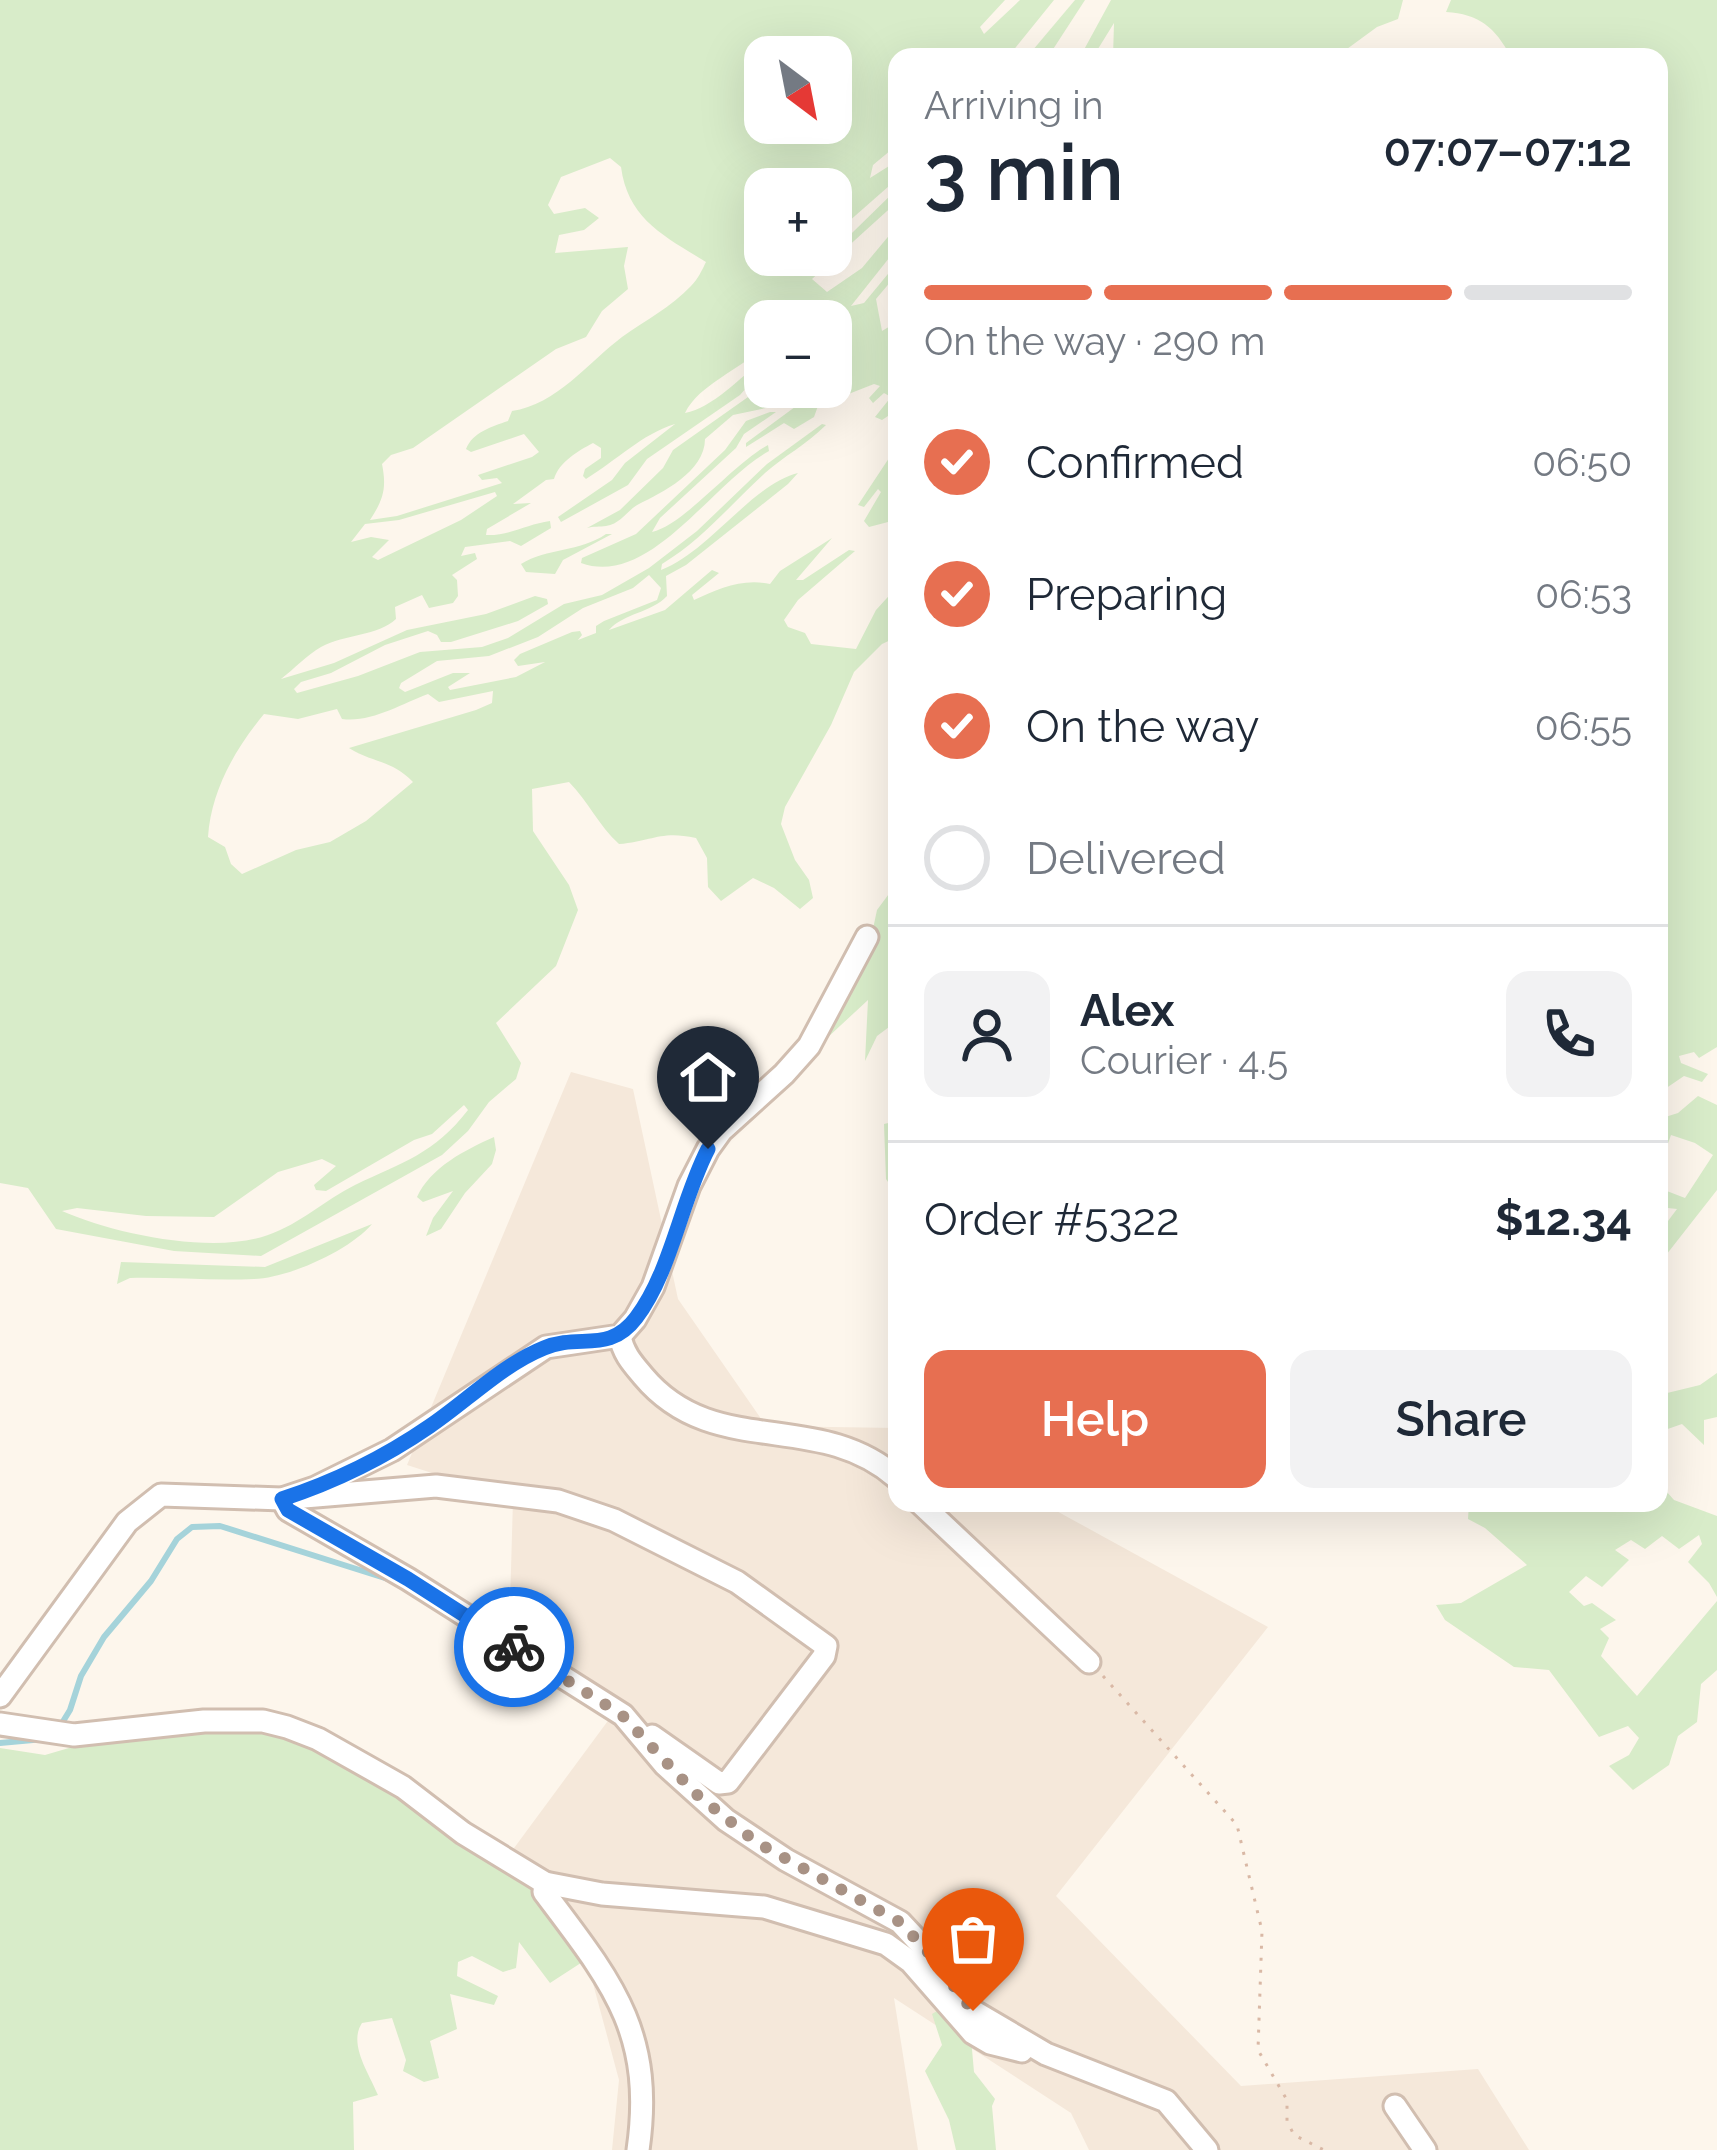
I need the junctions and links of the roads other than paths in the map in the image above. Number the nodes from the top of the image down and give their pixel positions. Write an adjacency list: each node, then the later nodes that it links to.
1 (867, 937): 2 (street)
2 (620, 1336): 3 (street); 4 (street)
3 (888, 1472)
4 (282, 1499): 7 (street); 8 (street); 8 (street)
5 (930, 1512): 6 (street)
6 (1089, 1662)
7 (0, 1696)
8 (622, 1715): 11 (street)
9 (0, 1724): 10 (street)
10 (545, 1883): 11 (street); 13 (street)
11 (1046, 2054): 14 (street)
12 (1395, 2106): 15 (street)
13 (638, 2150)
14 (1208, 2150)
15 (1425, 2150)

